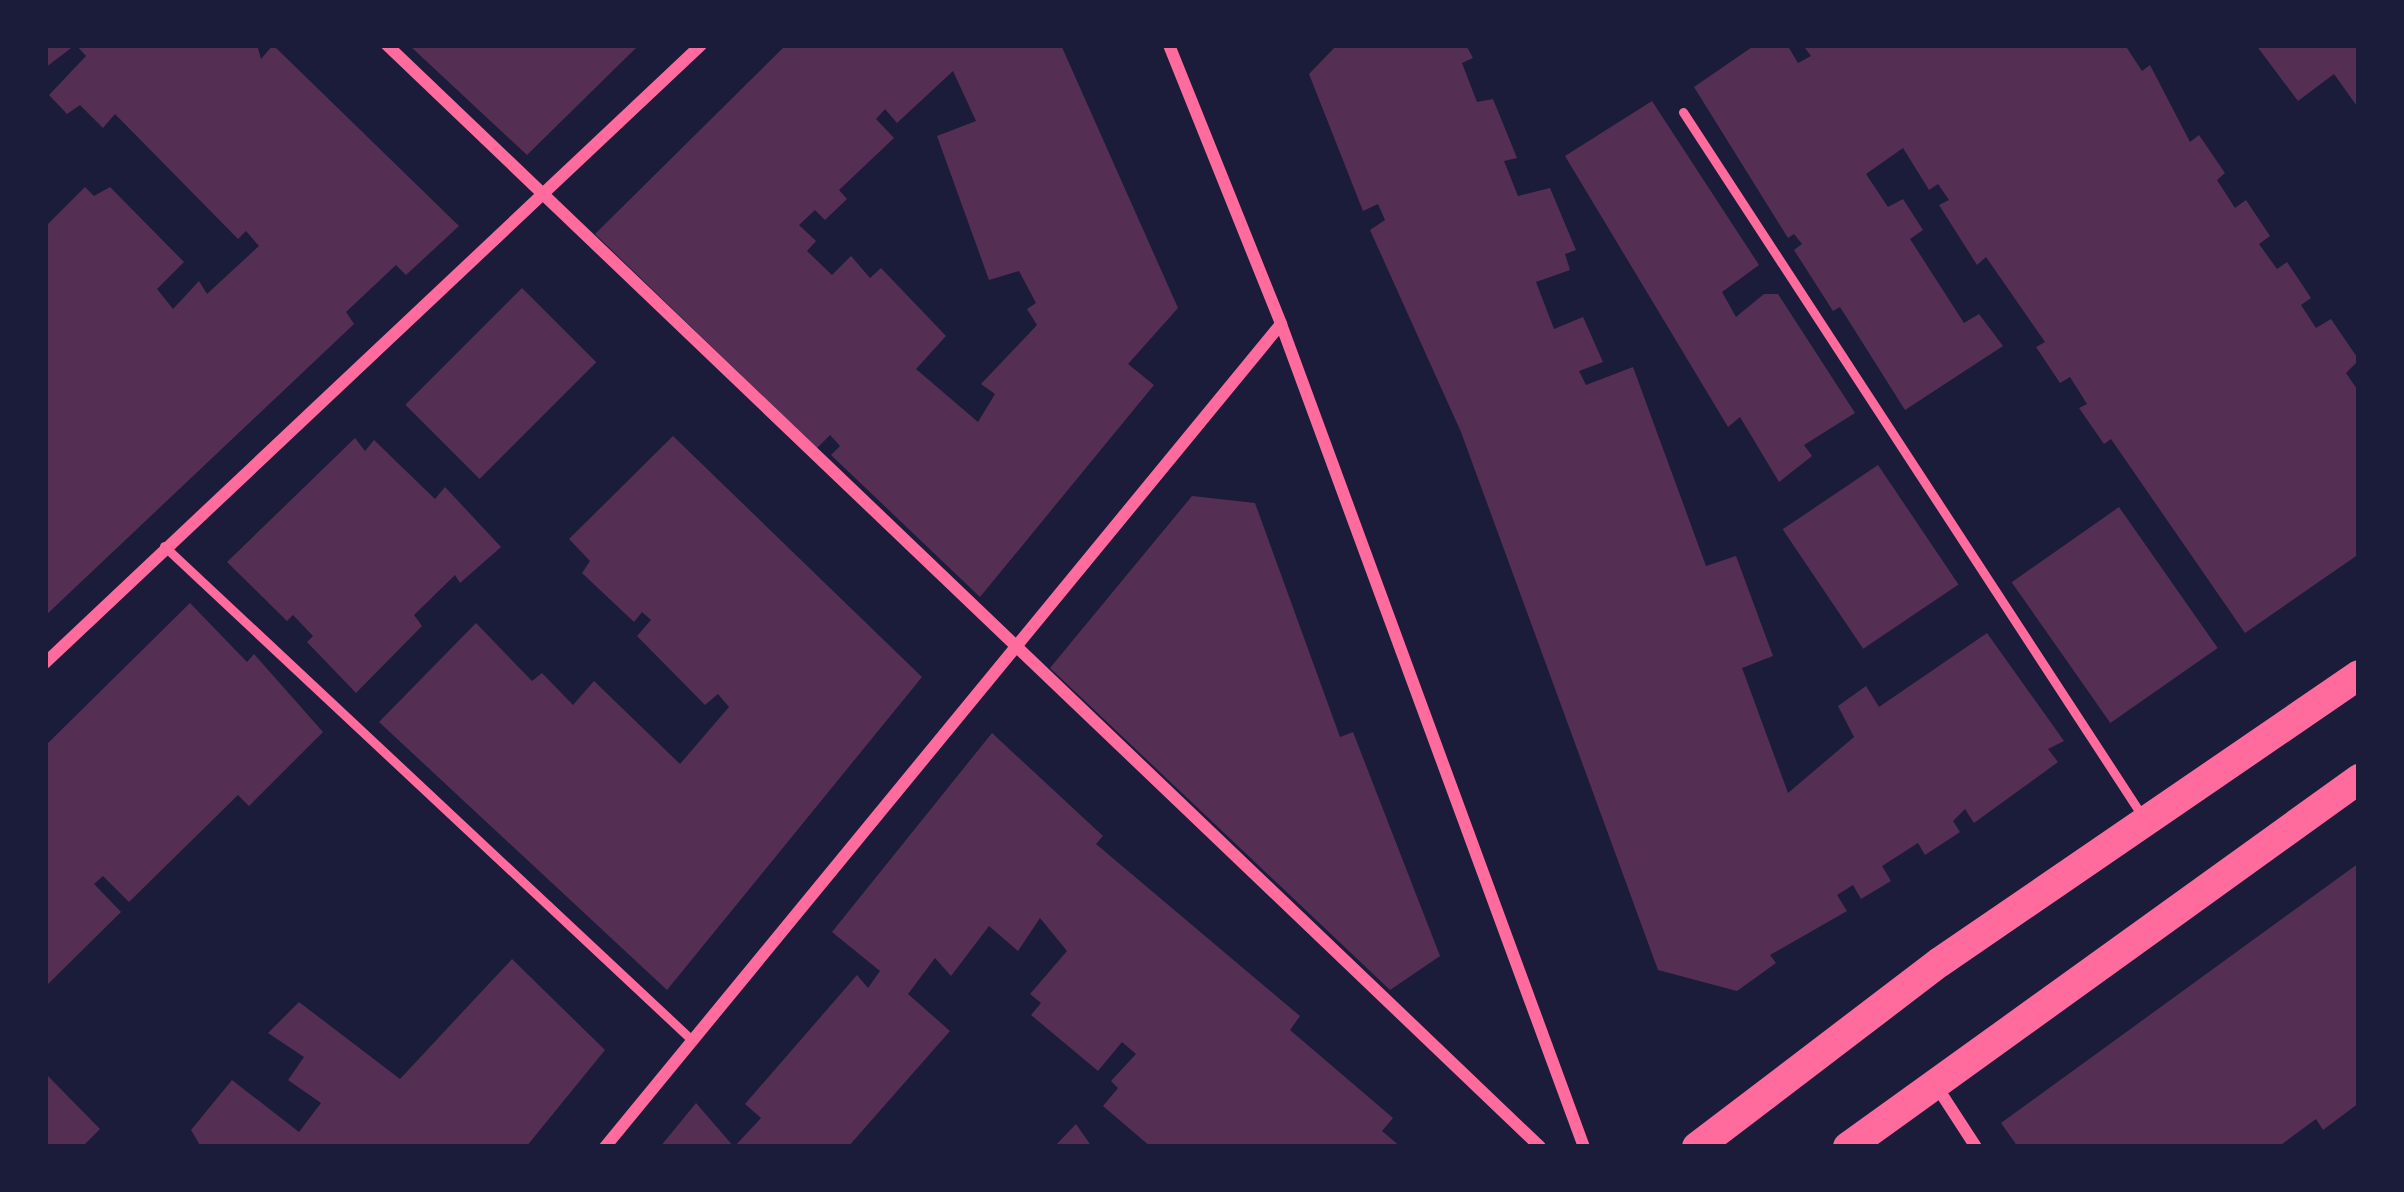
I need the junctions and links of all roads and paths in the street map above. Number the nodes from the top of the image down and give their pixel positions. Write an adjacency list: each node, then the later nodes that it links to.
1 (387, 45): 5 (street)
2 (700, 45): 5 (street)
3 (1169, 45): 6 (street)
4 (1684, 112): 12 (lane)
5 (539, 190): 7 (street); 8 (street)
6 (1281, 324): 8 (street); 17 (street)
7 (164, 546): 9 (street); 13 (lane)
8 (1014, 645): 13 (street); 16 (street)
9 (45, 663)
10 (2359, 675): 12 (main road)
11 (2359, 779): 14 (main road)
12 (2147, 824): 18 (main road)
13 (693, 1040): 15 (street)
14 (1936, 1086): 19 (main road); 20 (street)
15 (605, 1147)
16 (1540, 1147)
17 (1584, 1147)
18 (1696, 1147)
19 (1848, 1147)
20 (1976, 1147)

